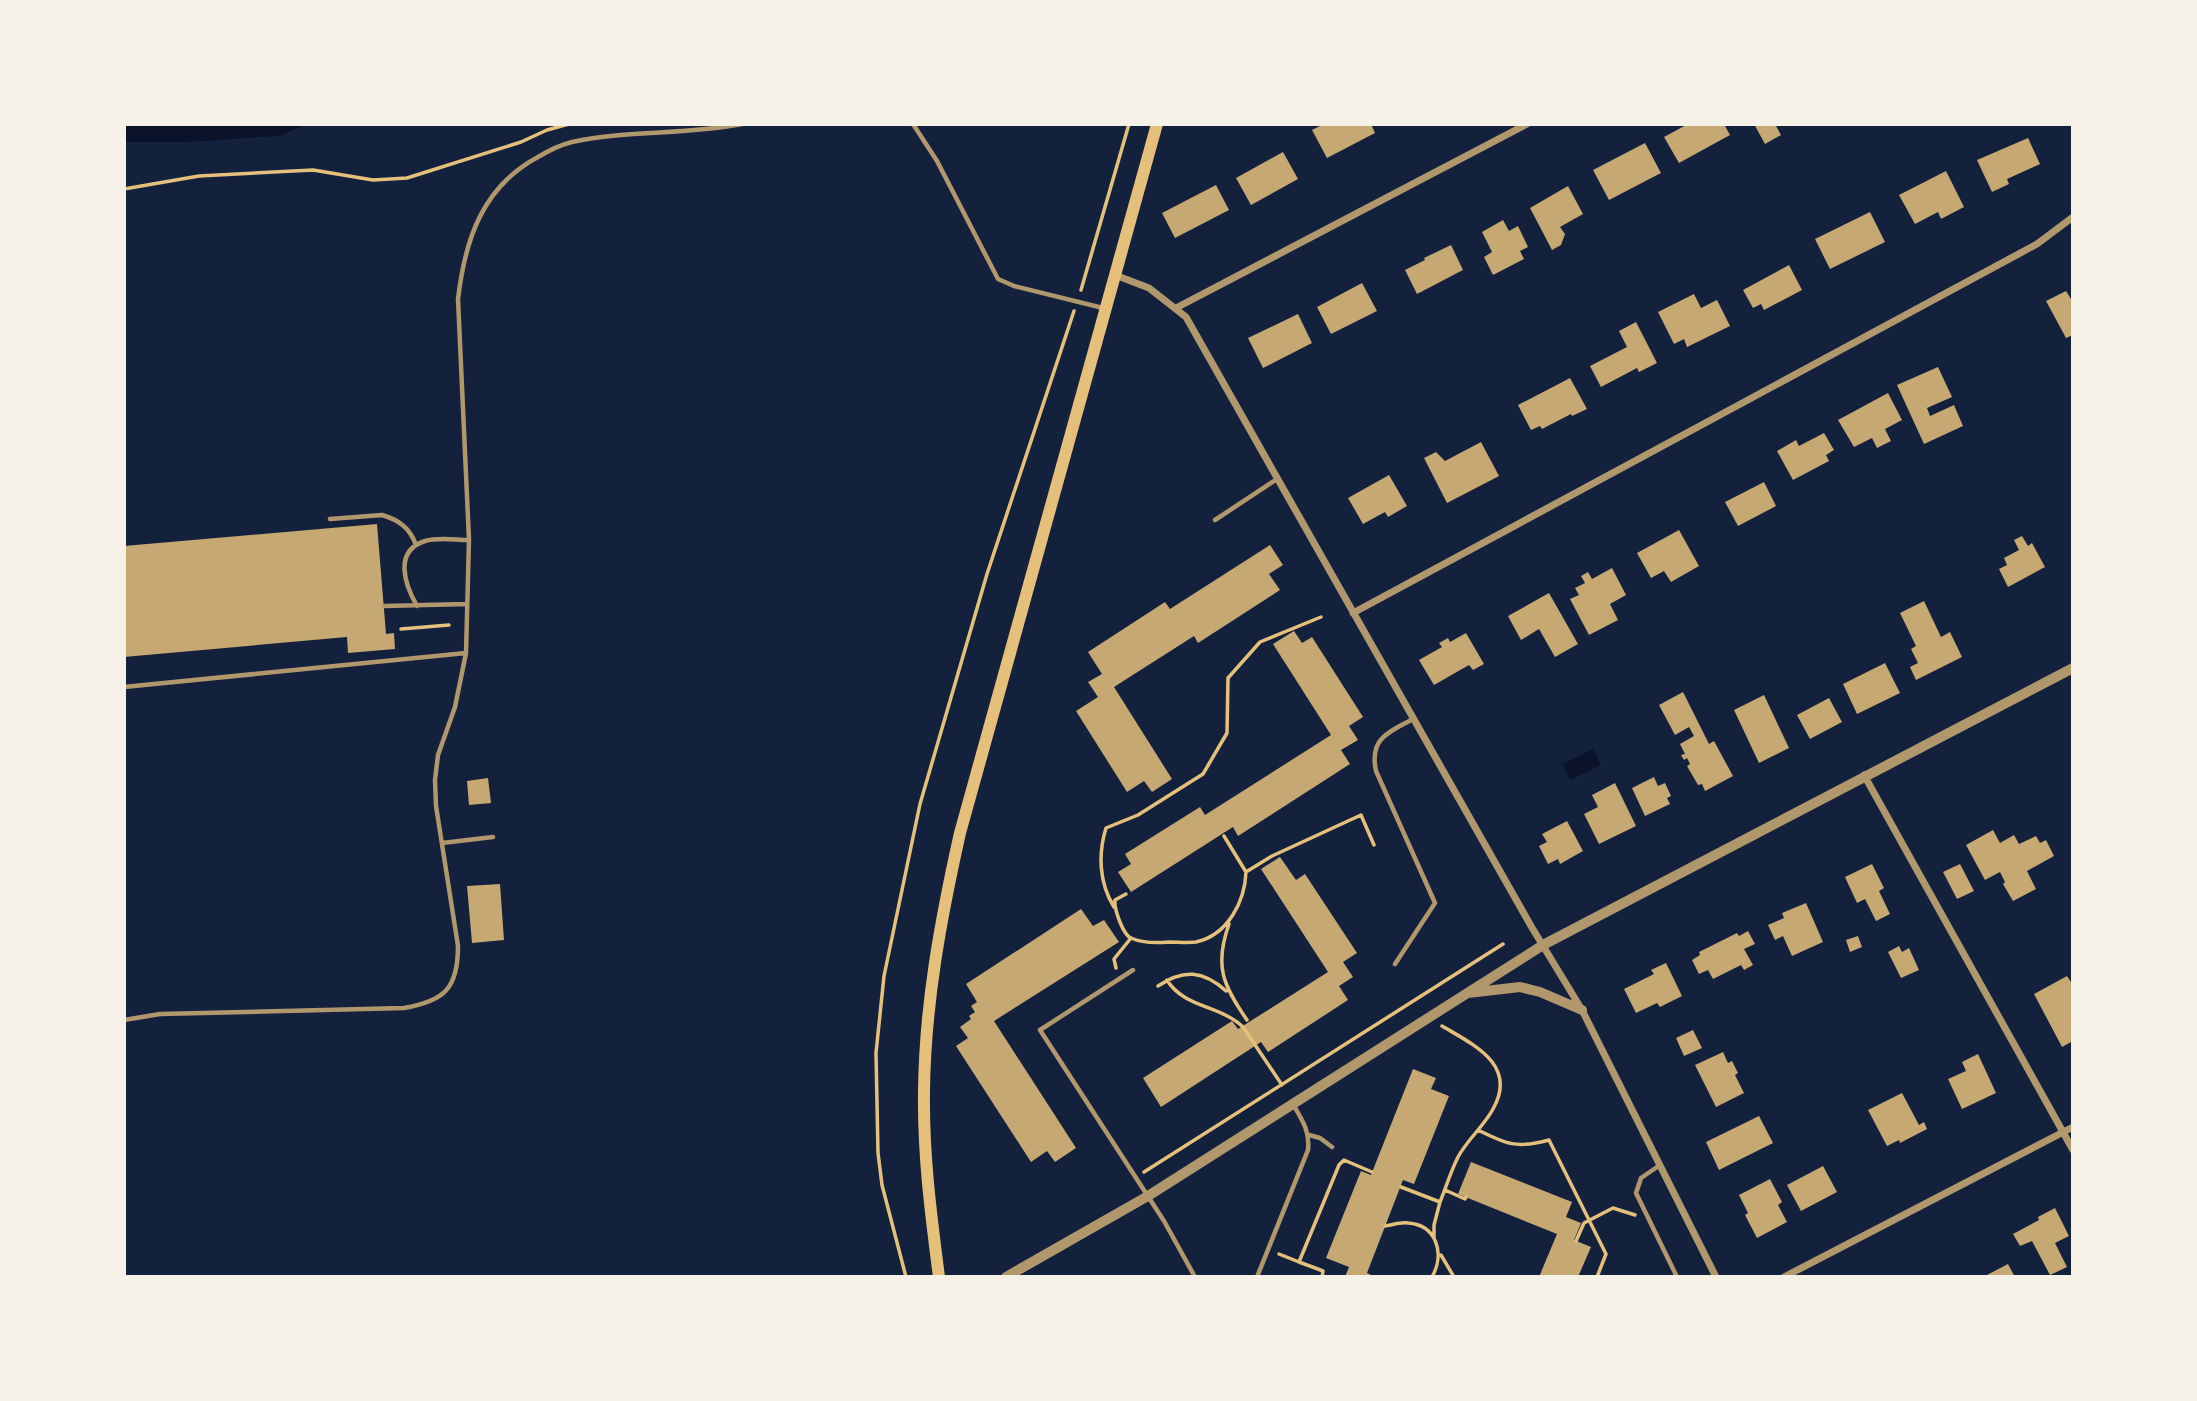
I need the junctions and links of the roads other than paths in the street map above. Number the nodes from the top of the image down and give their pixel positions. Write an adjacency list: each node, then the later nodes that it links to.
1 (741, 124): 12 (lane)
2 (913, 124): 7 (lane)
3 (1157, 124): 6 (main road)
4 (1527, 124): 8 (street)
5 (2073, 218): 17 (street)
6 (1115, 275): 7 (main road); 8 (street)
7 (1106, 308): 39 (main road)
8 (1176, 308): 9 (street)
9 (1277, 479): 11 (lane); 17 (street)
10 (330, 519): 13 (lane)
11 (1215, 520)
12 (468, 540): 13 (lane); 14 (lane)
13 (416, 545): 16 (lane)
14 (467, 604): 16 (lane); 18 (lane)
15 (384, 606): 16 (lane)
16 (416, 606)
17 (1353, 613): 21 (street)
18 (466, 653): 20 (lane); 24 (lane)
19 (2073, 668): 22 (street)
20 (124, 687)
21 (1413, 719): 25 (street); 26 (lane)
22 (1864, 775): 25 (street); 33 (street)
23 (493, 837): 24 (lane)
24 (442, 843): 30 (lane)
25 (1543, 945): 28 (street); 29 (street)
26 (1395, 964)
27 (1133, 970): 38 (lane)
28 (1465, 994): 29 (street); 31 (street)
29 (1582, 1010): 37 (street)
30 (124, 1020)
31 (1293, 1105): 34 (lane); 38 (street)
32 (2073, 1127): 33 (street)
33 (2063, 1132): 36 (street); 45 (street)
34 (1309, 1135): 35 (lane); 42 (lane)
35 (1332, 1147)
36 (2073, 1150)
37 (1661, 1165): 43 (lane); 44 (street)
38 (1148, 1196): 40 (street); 41 (lane)
39 (939, 1277)
40 (1006, 1277)
41 (1195, 1277)
42 (1257, 1277)
43 (1677, 1277)
44 (1716, 1277)
45 (1784, 1277)

